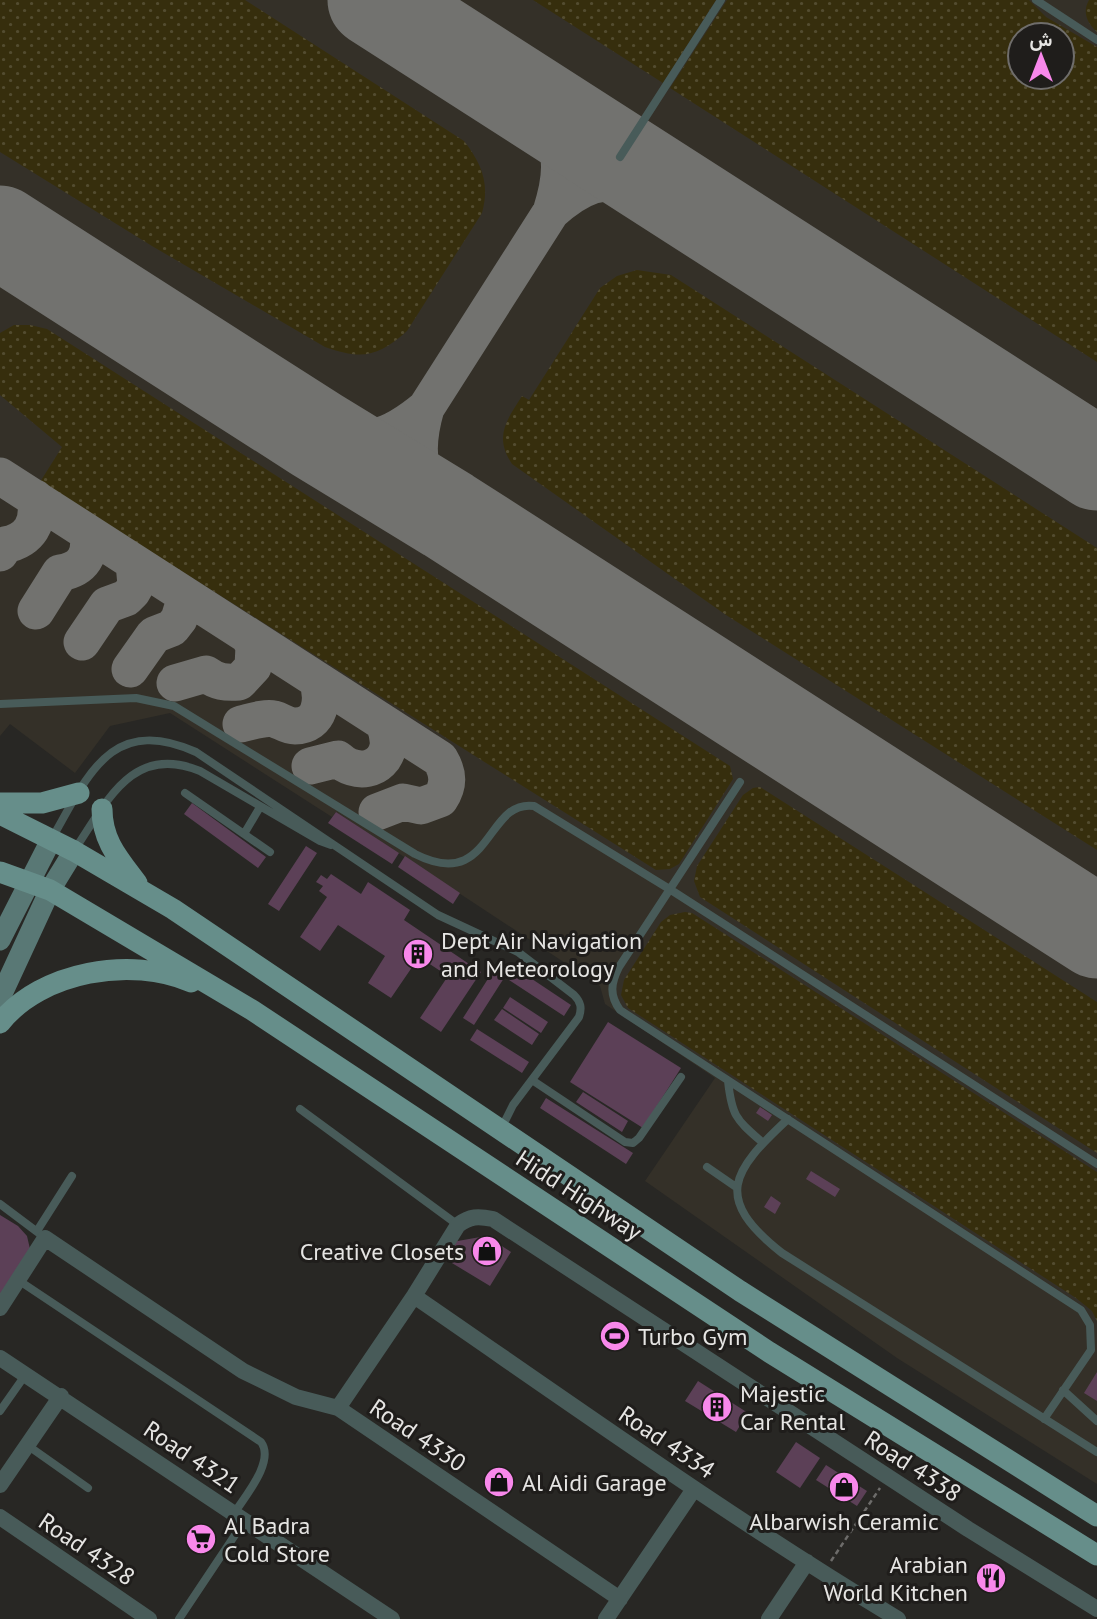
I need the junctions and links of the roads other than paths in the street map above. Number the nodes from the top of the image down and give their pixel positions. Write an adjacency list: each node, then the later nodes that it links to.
1 (721, 0): 4 (lane)
2 (1035, 0): 3 (lane)
3 (1097, 40)
4 (620, 157)
5 (0, 704): 25 (lane)
6 (226, 773): 8 (lane); 9 (lane); 10 (lane)
7 (740, 782): 25 (lane)
8 (219, 784): 12 (lane); 15 (lane)
9 (254, 790): 12 (lane); 19 (lane)
10 (79, 793): 13 (main road); 18 (lane)
11 (185, 793): 17 (lane)
12 (248, 800): 14 (lane)
13 (0, 803)
14 (260, 807): 17 (lane); 19 (lane)
15 (102, 809): 20 (lane); 26 (main road)
16 (0, 814): 18 (main road, Hidd Highway)
17 (244, 834): 21 (lane)
18 (51, 840): 20 (main road, Hidd Highway); 23 (main road)
19 (338, 847): 32 (lane)
20 (74, 851): 24 (main road); 26 (main road, Hidd Highway)
21 (271, 852)
22 (0, 872): 23 (main road, Hidd Highway)
23 (30, 882): 24 (main road, Hidd Highway); 27 (main road)
24 (50, 890): 28 (main road); 29 (main road, Hidd Highway)
25 (671, 890): 33 (lane); 38 (lane)
26 (145, 893): 36 (main road, Hidd Highway)
27 (0, 940)
28 (0, 998)
29 (252, 1010): 30 (main road); 65 (main road, Hidd Highway)
30 (0, 1023)
31 (681, 1077): 32 (lane)
32 (532, 1080): 36 (lane)
33 (728, 1081): 35 (lane); 37 (lane)
34 (300, 1109): 43 (lane)
35 (788, 1119): 37 (lane); 48 (lane)
36 (500, 1129): 63 (main road, Hidd Highway)
37 (763, 1143): 41 (lane)
38 (1097, 1164)
39 (707, 1167): 41 (lane)
40 (72, 1177): 44 (lane)
41 (736, 1186): 55 (lane)
42 (0, 1205): 44 (lane)
43 (457, 1225): 46 (street, Road 4330); 68 (street, Road 4338)
44 (41, 1235): 45 (street); 53 (street)
45 (18, 1280): 47 (street); 62 (lane)
46 (414, 1296): 53 (street, Road 4330); 61 (street, Road 4334)
47 (0, 1308)
48 (1094, 1353): 51 (lane)
49 (0, 1357): 50 (street, Road 4321)
50 (26, 1374): 52 (street, Road 4321); 54 (lane)
51 (1063, 1390): 55 (lane); 56 (lane)
52 (61, 1396): 57 (street); 62 (street, Road 4321)
53 (338, 1408): 67 (street, Road 4330)
54 (0, 1410)
55 (1044, 1419): 58 (lane)
56 (1097, 1421)
57 (27, 1445): 59 (street); 60 (lane)
58 (1097, 1452)
59 (3, 1473)
60 (88, 1488)
61 (694, 1489): 66 (street, Road 4334); 67 (street)
62 (240, 1516): 70 (lane); 71 (street, Road 4321)
63 (1097, 1516)
64 (0, 1517): 69 (street, Road 4328)
65 (1097, 1555)
66 (807, 1562): 73 (street); 74 (street, Road 4334)
67 (620, 1599): 72 (street)
68 (1097, 1609)
69 (149, 1619)
70 (179, 1619)
71 (392, 1619)
72 (606, 1619)
73 (768, 1619)
74 (898, 1619)

